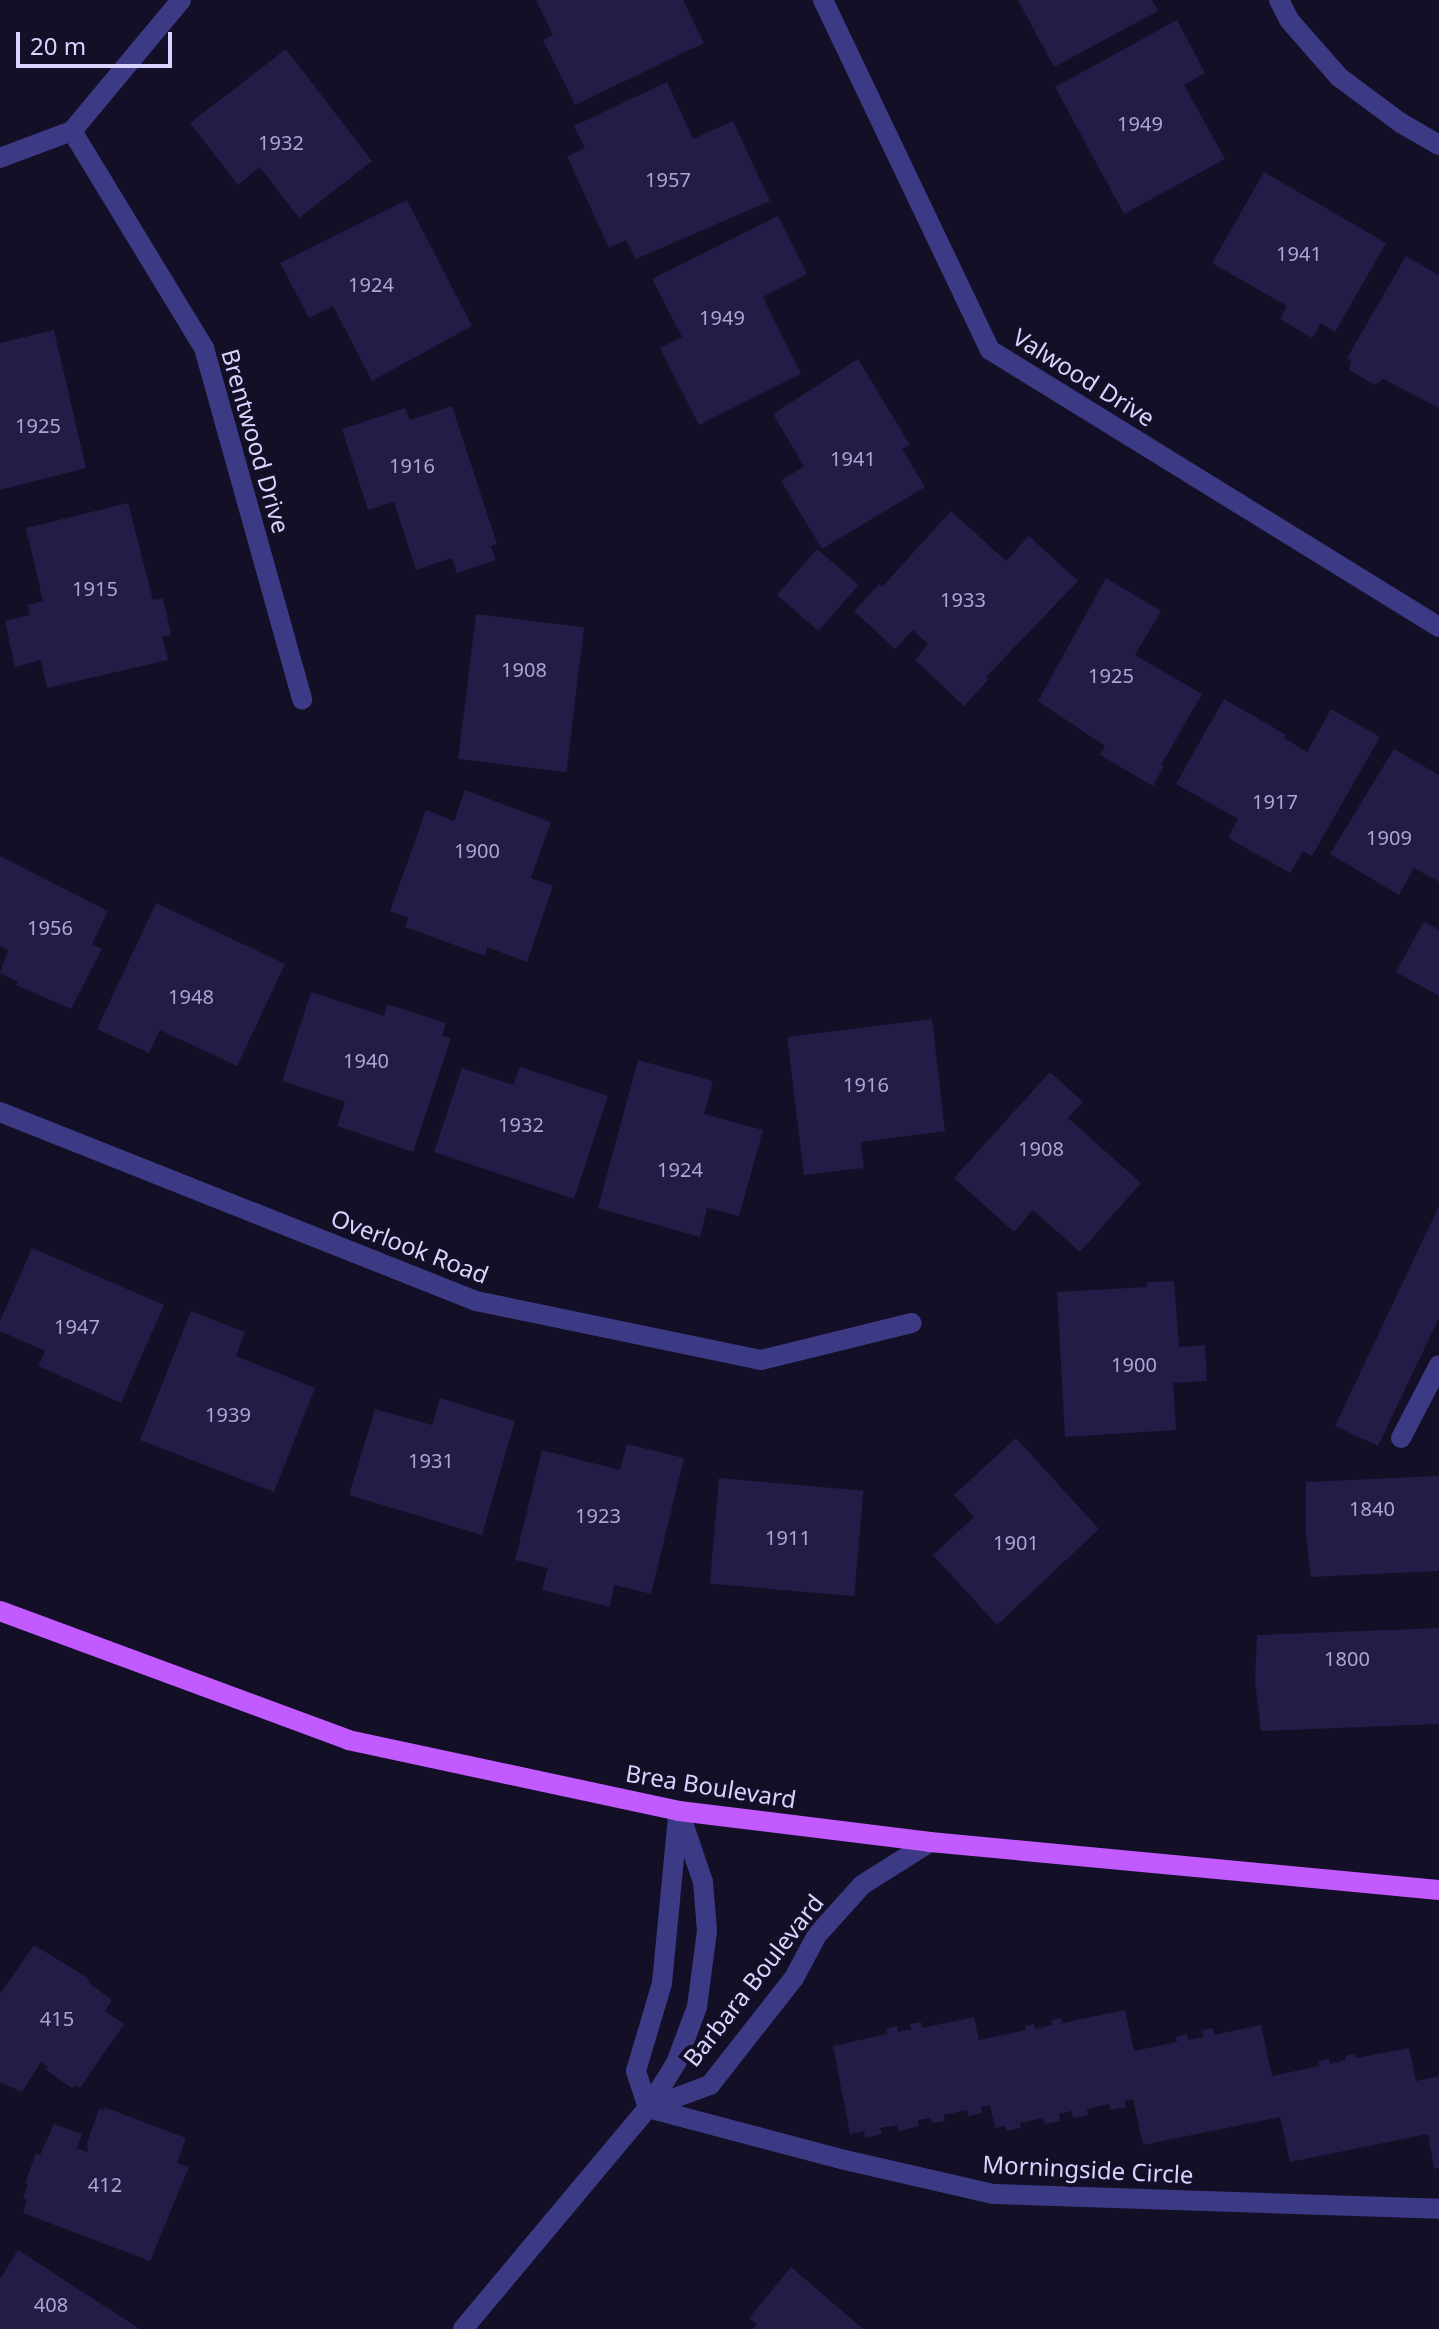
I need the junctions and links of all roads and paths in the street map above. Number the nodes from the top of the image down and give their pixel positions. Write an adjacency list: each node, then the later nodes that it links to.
1 (181, 0): 4 (street)
2 (823, 0): 7 (street, Valwood Drive)
3 (1279, 0): 5 (street)
4 (72, 131): 6 (street); 8 (street, Brentwood Drive)
5 (1439, 145)
6 (0, 158)
7 (1439, 627)
8 (302, 700)
9 (0, 1112): 10 (street, Overlook Road)
10 (912, 1323)
11 (1439, 1365): 12 (street)
12 (1401, 1438)
13 (0, 1611): 14 (main road, Brea Boulevard)
14 (679, 1811): 15 (main road, Brea Boulevard); 17 (street, Barbara Boulevard); 17 (street, Barbara Boulevard)
15 (930, 1842): 16 (main road, Brea Boulevard); 17 (street, Barbara Boulevard)
16 (1439, 1890)
17 (648, 2108): 18 (street, Morningside Circle); 19 (street, Barbara Boulevard)
18 (1439, 2209)
19 (463, 2329)

